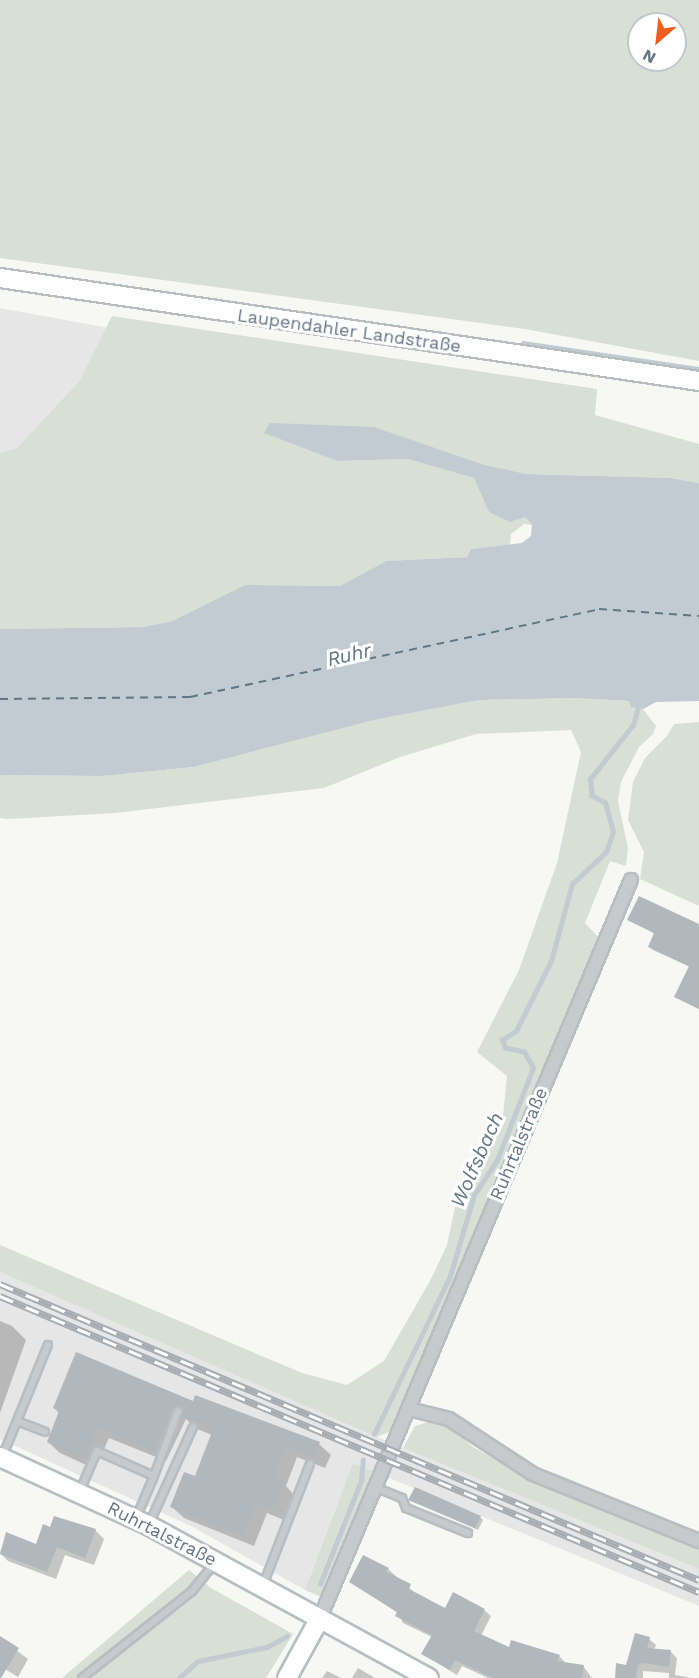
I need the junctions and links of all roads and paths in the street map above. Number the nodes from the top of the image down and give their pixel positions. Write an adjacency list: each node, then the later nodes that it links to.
1 (0, 278): 2 (main road, Laupendahler Landstraße)
2 (699, 381)
3 (631, 880): 5 (street, Ruhrtalstraße)
4 (48, 1345): 7 (lane)
5 (409, 1409): 13 (street, Ruhrtalstraße); 17 (street)
6 (178, 1411): 12 (lane)
7 (16, 1421): 9 (lane); 10 (lane)
8 (193, 1427): 15 (lane)
9 (45, 1432)
10 (1, 1458): 14 (main road, Ruhrtalstraße)
11 (310, 1464): 19 (lane)
12 (154, 1476): 14 (lane); 15 (lane)
13 (378, 1488): 16 (lane); 20 (street, Ruhrtalstraße)
14 (80, 1492): 15 (main road, Ruhrtalstraße)
15 (142, 1522): 18 (main road, Ruhrtalstraße)
16 (468, 1533)
17 (699, 1541)
18 (216, 1561): 19 (main road, Ruhrtalstraße); 21 (lane)
19 (263, 1586): 20 (main road, Ruhrtalstraße)
20 (320, 1618): 22 (main road); 23 (main road, Ruhrtalstraße)
21 (82, 1678)
22 (287, 1678)
23 (429, 1678)

